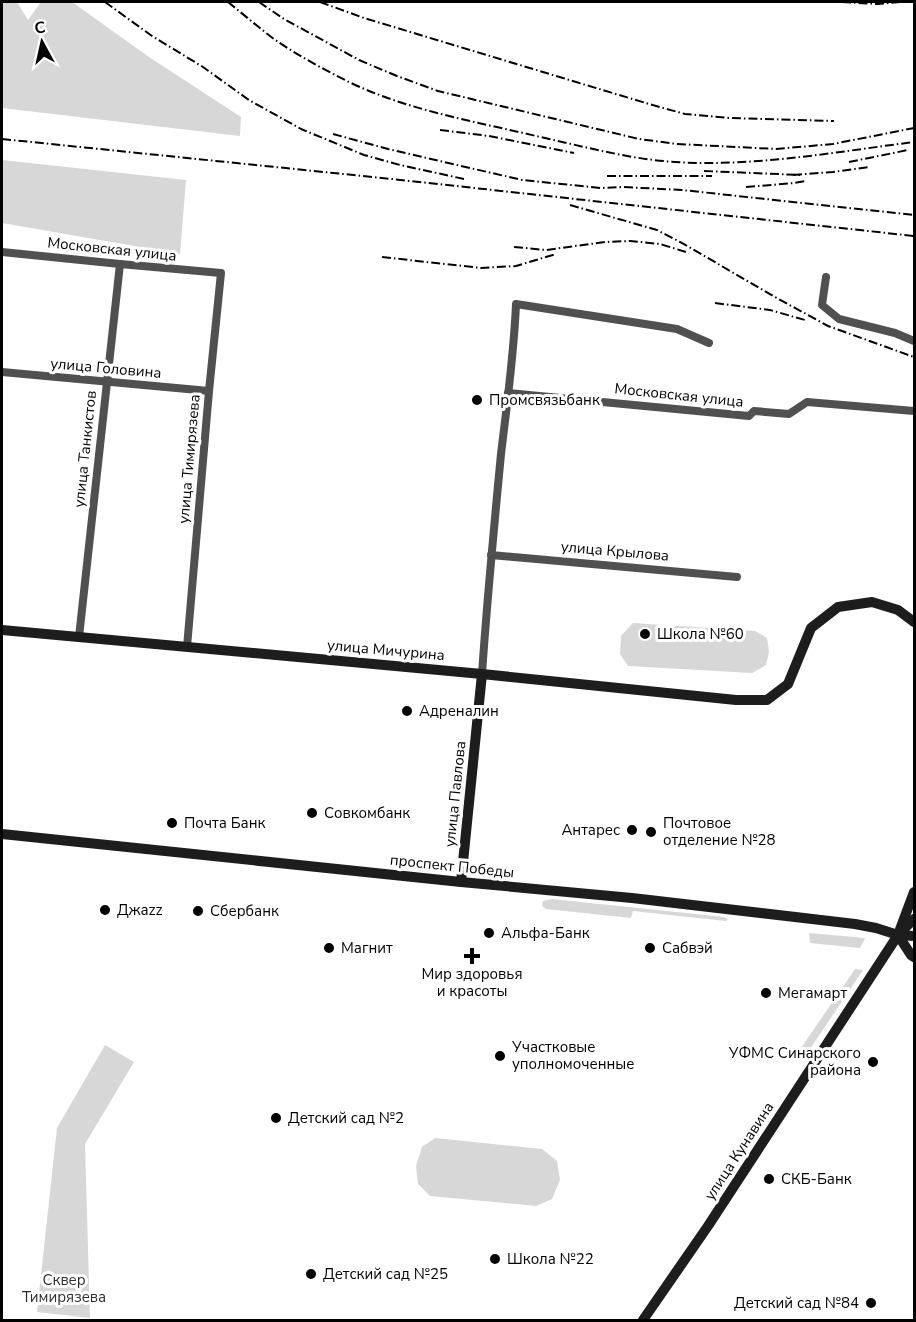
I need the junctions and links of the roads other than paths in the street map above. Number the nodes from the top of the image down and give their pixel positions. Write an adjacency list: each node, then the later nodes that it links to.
1 (2, 252): 2 (street, Московская улица)
2 (120, 264): 3 (street, Московская улица); 8 (street, улица Танкистов)
3 (221, 273): 9 (street, улица Тимирязева)
4 (826, 277): 5 (street)
5 (915, 341)
6 (709, 343): 10 (street)
7 (2, 372): 8 (street, улица Головина)
8 (106, 382): 9 (street, улица Головина); 16 (street, улица Танкистов)
9 (209, 391): 17 (street, улица Тимирязева)
10 (508, 393): 11 (street, Московская улица); 12 (street)
11 (915, 411)
12 (490, 555): 13 (street, улица Крылова); 18 (street)
13 (737, 577)
14 (915, 622): 18 (main road, улица Мичурина)
15 (2, 630): 16 (main road, улица Мичурина)
16 (79, 637): 17 (main road, улица Мичурина)
17 (187, 647): 18 (main road, улица Мичурина)
18 (482, 674): 20 (main road, улица Павлова)
19 (2, 834): 20 (main road, проспект Победы)
20 (461, 882): 23 (main road, проспект Победы)
21 (915, 892): 23 (main road, улица Кунавина)
22 (915, 919): 23 (main road, улица Кунавина)
23 (898, 935): 24 (main road, проспект Победы); 25 (main road); 26 (main road, улица Кунавина)
24 (915, 936)
25 (915, 957)
26 (643, 1320)

